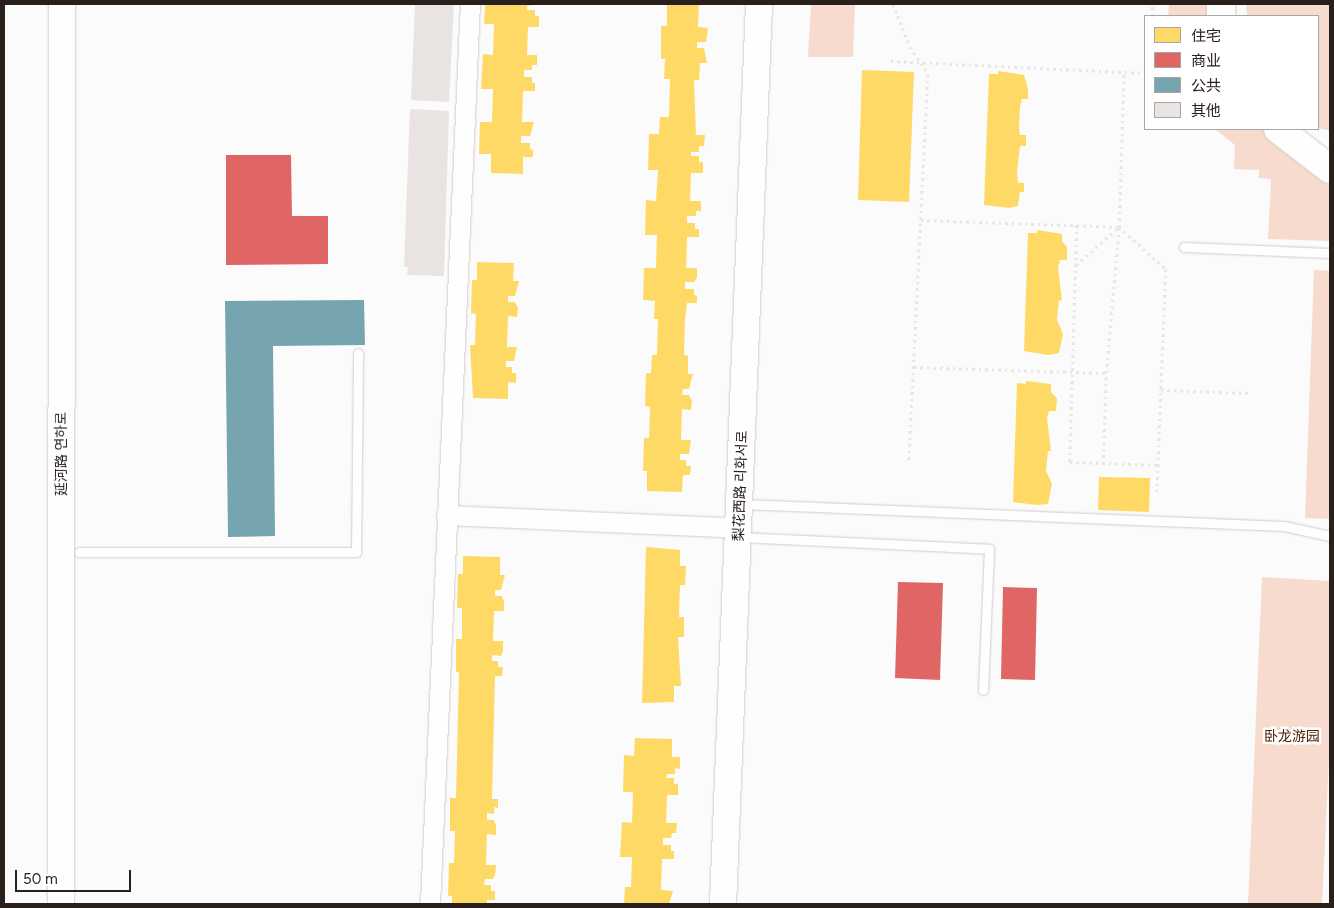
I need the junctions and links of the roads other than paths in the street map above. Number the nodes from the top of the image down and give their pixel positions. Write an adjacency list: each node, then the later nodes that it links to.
1 (62, 4): 19 (main road, 延河路 연하로)
2 (80, 4): 17 (main road, 延河路 연하로)
3 (470, 4): 14 (street)
4 (759, 4): 6 (main road, 梨花西路 리화서로)
5 (766, 4): 6 (main road, 梨花西路 리화서로)
6 (759, 68): 15 (main road, 梨花西路 리화서로)
7 (1279, 130): 10 (highway)
8 (1298, 130): 9 (highway)
9 (1330, 141)
10 (1330, 169)
11 (1184, 247): 12 (lane)
12 (1330, 253)
13 (358, 353): 17 (lane)
14 (446, 515): 15 (street); 21 (street)
15 (740, 523): 16 (lane); 18 (lane); 22 (main road, 梨花西路 리화서로)
16 (1330, 536)
17 (79, 552): 20 (main road, 延河路 연하로)
18 (983, 690)
19 (61, 904)
20 (78, 904)
21 (430, 904)
22 (723, 904)

